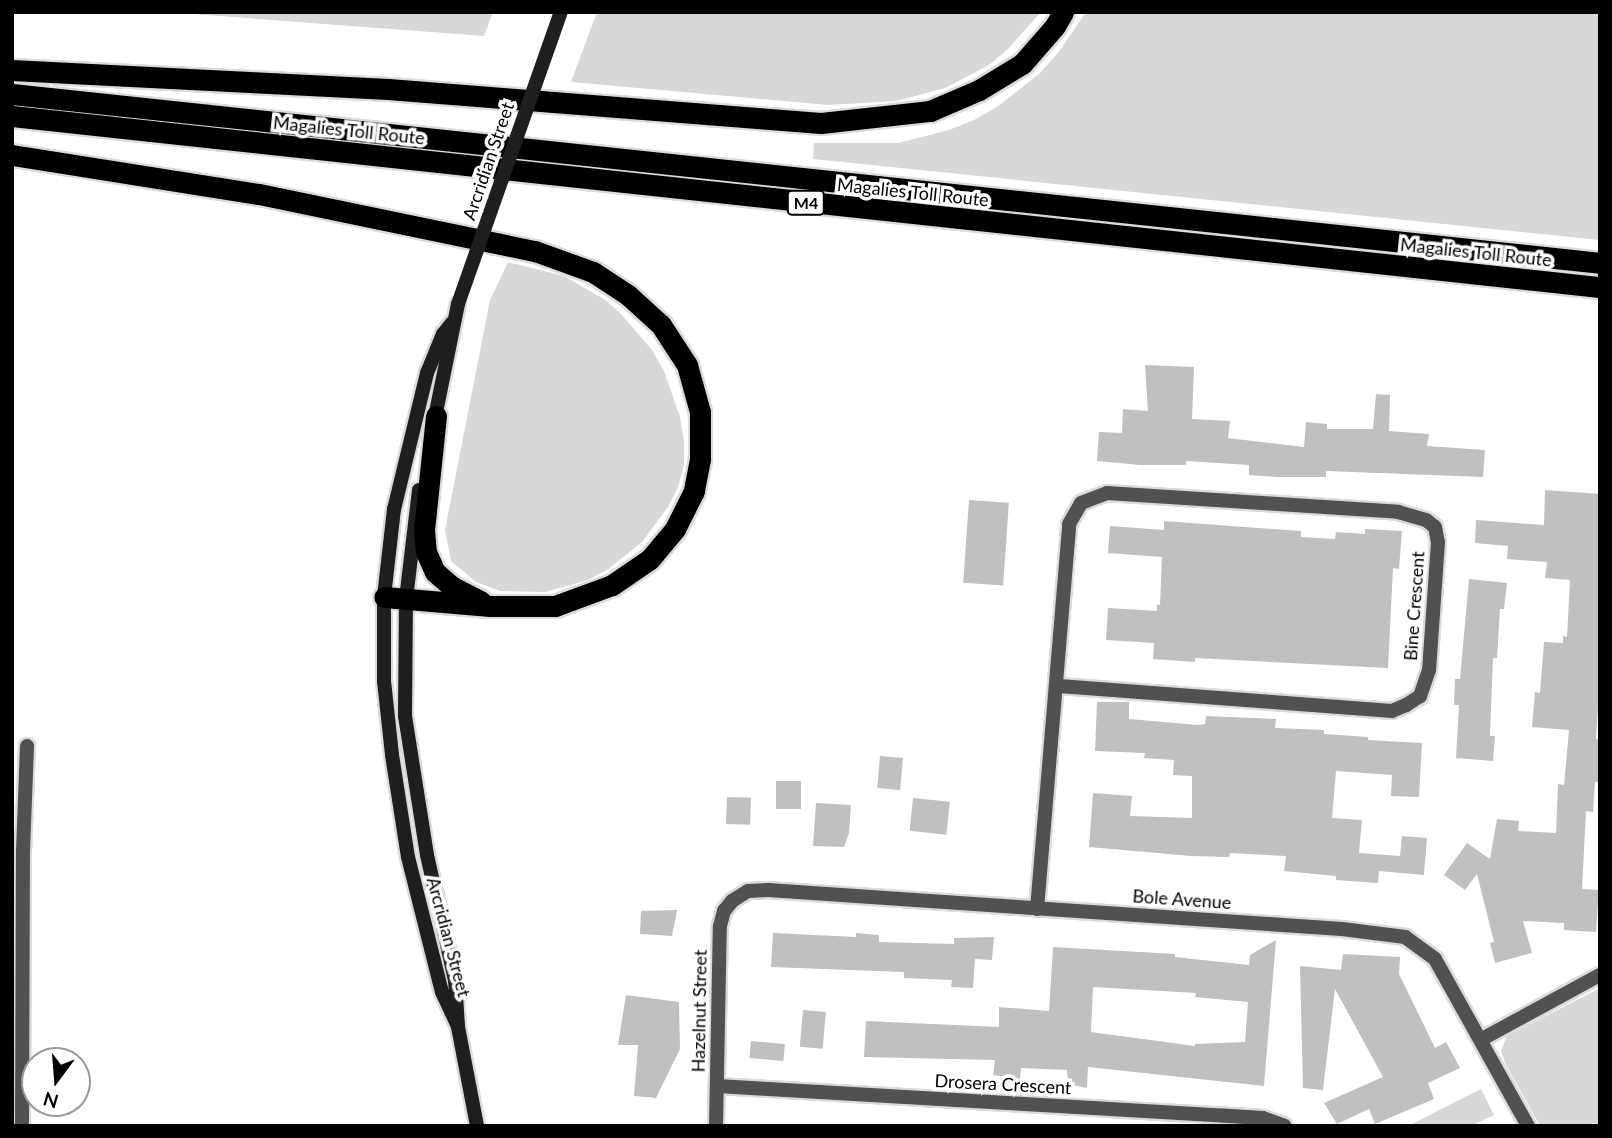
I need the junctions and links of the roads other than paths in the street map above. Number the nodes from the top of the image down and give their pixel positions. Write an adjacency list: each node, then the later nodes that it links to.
1 (561, 12): 9 (street, Arcridian Street, bridge)
2 (1063, 12): 3 (highway)
3 (12, 70)
4 (12, 94): 7 (highway, Magalies Toll Route / M4)
5 (12, 116): 8 (highway, Magalies Toll Route / M4)
6 (12, 155): 13 (highway)
7 (1600, 263)
8 (1600, 287)
9 (452, 323): 10 (street, Arcridian Street); 11 (street, Arcridian Street)
10 (436, 416): 12 (street, Arcridian Street); 13 (highway)
11 (384, 597): 12 (highway); 20 (street, Arcridian Street)
12 (406, 599): 13 (highway); 20 (street, Arcridian Street)
13 (490, 606)
14 (1056, 686): 14 (street, Bine Crescent); 18 (street, Bine Crescent)
15 (27, 746): 16 (street)
16 (18, 851): 23 (street)
17 (732, 901): 18 (street, Bole Avenue); 22 (street, Hazelnut Street)
18 (1037, 909): 21 (street, Bole Avenue)
19 (1600, 975): 21 (street)
20 (458, 1027): 24 (street)
21 (1482, 1039): 27 (street, Bole Avenue)
22 (717, 1086): 25 (street, Hazelnut Street); 26 (street, Drosera Crescent)
23 (22, 1126)
24 (477, 1126)
25 (716, 1126)
26 (1285, 1126)
27 (1528, 1126)

